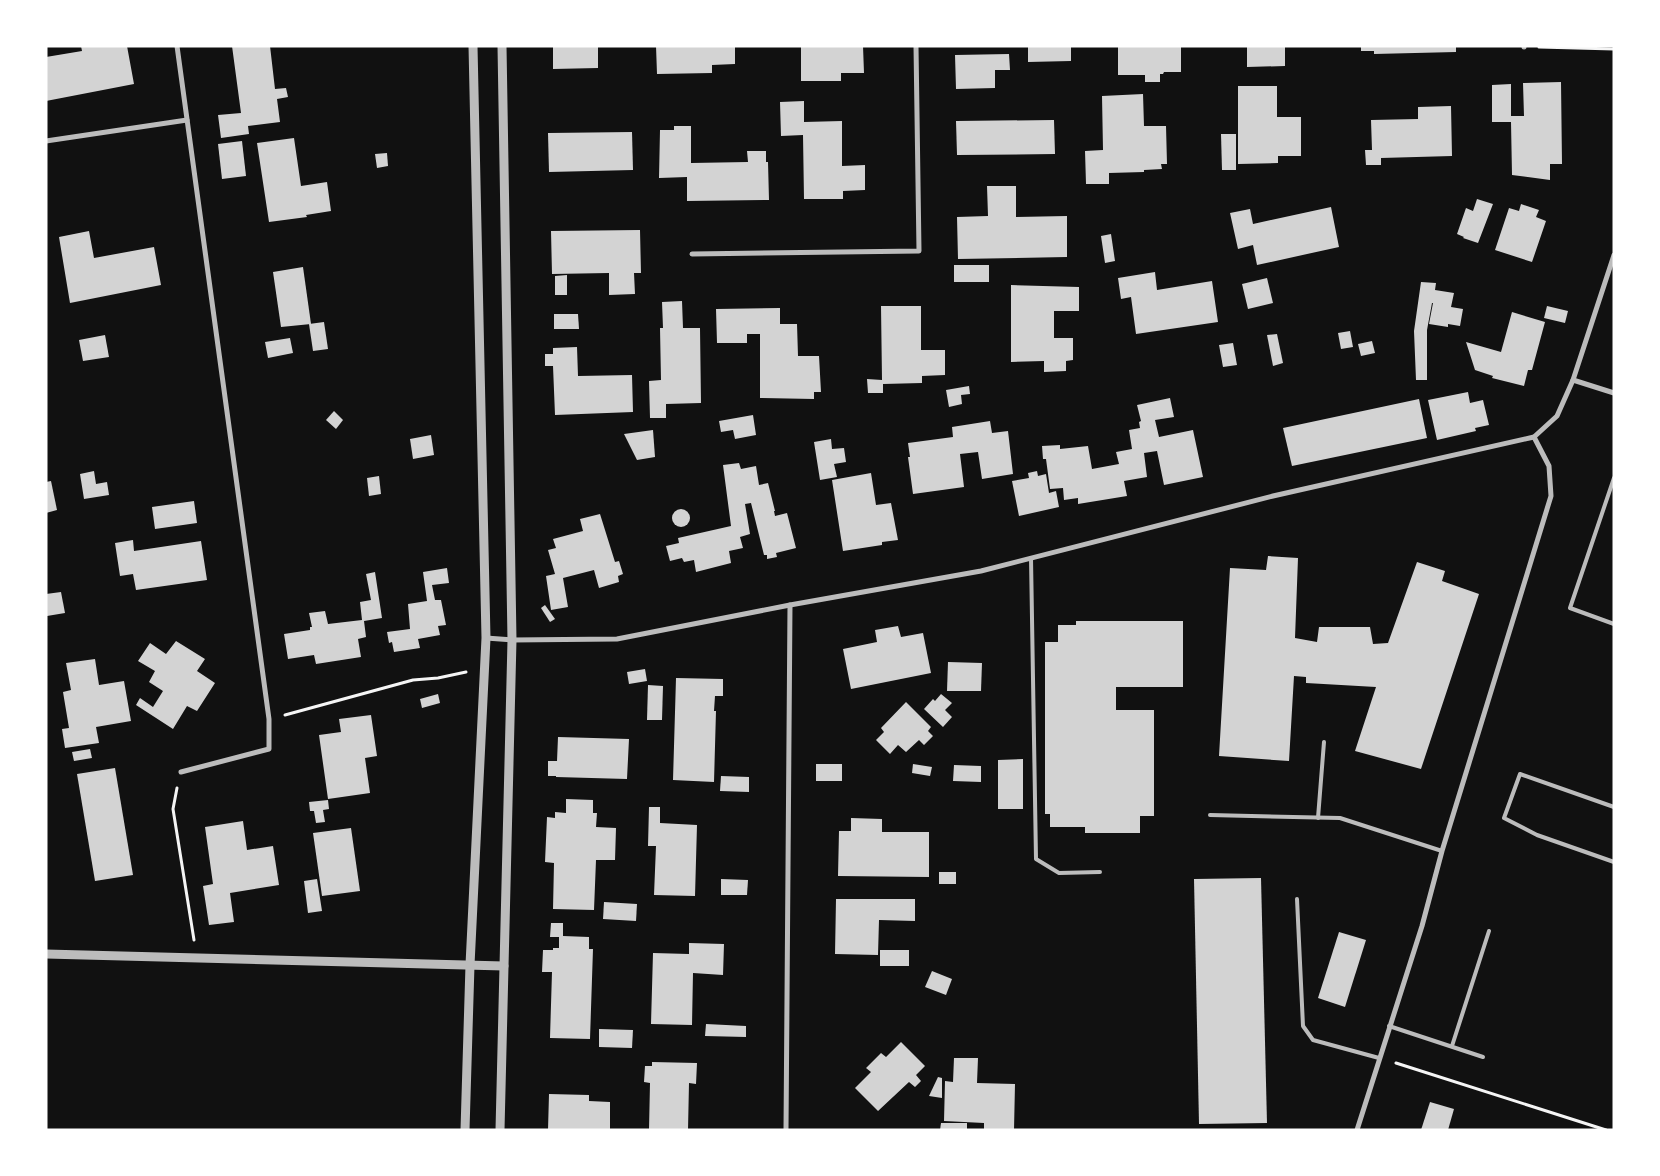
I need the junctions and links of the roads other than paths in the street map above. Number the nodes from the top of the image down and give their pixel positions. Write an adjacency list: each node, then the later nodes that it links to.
1 (177, 46): 5 (street)
2 (473, 46): 16 (street)
3 (502, 46): 17 (street)
4 (916, 46): 7 (street)
5 (188, 120): 6 (street); 19 (street)
6 (46, 141)
7 (692, 254)
8 (1614, 255): 9 (street)
9 (1573, 380): 10 (street); 11 (street)
10 (1614, 393)
11 (1534, 436): 13 (street); 23 (street)
12 (1614, 478): 15 (lane)
13 (1031, 558): 14 (street); 25 (lane)
14 (790, 605): 17 (street); 37 (street)
15 (1614, 624)
16 (486, 638): 17 (street); 29 (street)
17 (512, 640): 30 (street)
18 (1324, 742): 22 (lane)
19 (181, 772)
20 (1614, 807): 24 (lane)
21 (1210, 816): 22 (lane)
22 (1318, 818): 23 (lane)
23 (1442, 851): 31 (street)
24 (1614, 862)
25 (1100, 872)
26 (1297, 899): 34 (lane)
27 (1489, 931): 32 (lane)
28 (46, 954): 29 (street)
29 (470, 965): 30 (street); 35 (street)
30 (504, 966): 36 (street)
31 (1389, 1026): 32 (lane); 34 (street)
32 (1452, 1046): 33 (lane)
33 (1483, 1057)
34 (1379, 1058): 38 (street)
35 (465, 1130)
36 (500, 1130)
37 (786, 1130)
38 (1357, 1130)

